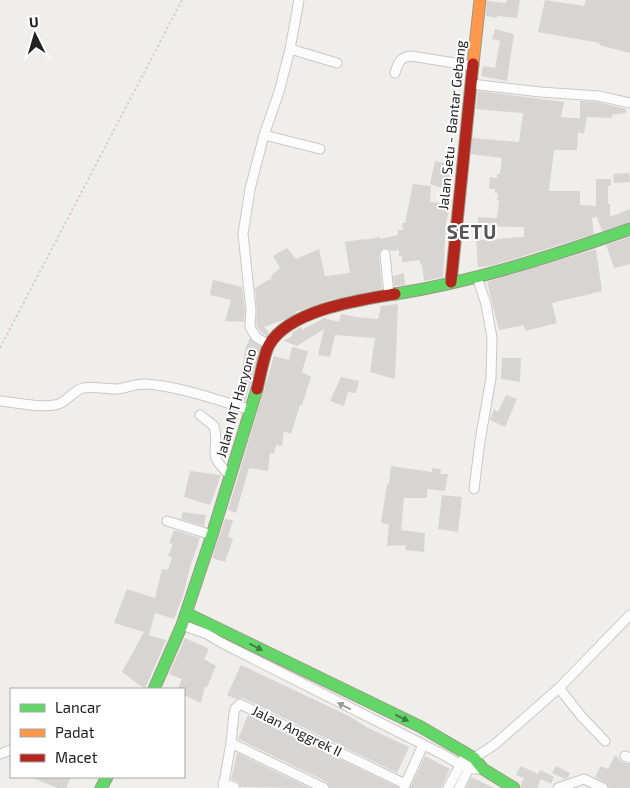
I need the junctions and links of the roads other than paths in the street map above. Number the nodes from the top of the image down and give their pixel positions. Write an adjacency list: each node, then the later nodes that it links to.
1 (299, 0): 3 (street)
2 (480, 0): 5 (main road, Jalan Setu - Bantar Gebang)
3 (290, 49): 4 (street); 9 (street)
4 (337, 63)
5 (473, 66): 6 (street); 7 (main road, Jalan Setu - Bantar Gebang)
6 (395, 73)
7 (471, 84): 8 (street); 14 (main road, Jalan Setu - Bantar Gebang)
8 (630, 102)
9 (264, 135): 10 (street); 16 (street)
10 (320, 149)
11 (630, 229): 13 (main road, Jalan MT Haryono)
12 (385, 254): 15 (street)
13 (477, 277): 14 (main road, Jalan MT Haryono); 21 (street)
14 (451, 282): 15 (main road, Jalan MT Haryono)
15 (388, 295): 16 (main road, Jalan MT Haryono)
16 (269, 345): 18 (main road, Jalan MT Haryono)
17 (0, 400): 18 (street)
18 (252, 410): 20 (main road, Jalan MT Haryono)
19 (200, 415): 20 (street)
20 (230, 475): 23 (main road, Jalan MT Haryono)
21 (474, 489)
22 (166, 521): 23 (street)
23 (212, 535): 24 (main road, Jalan MT Haryono)
24 (186, 613): 26 (main road, Jalan MT Haryono); 32 (main road, one-way to 32)
25 (630, 615): 28 (street)
26 (182, 624): 27 (main road, Jalan MT Haryono); 31 (street, one-way to 26)
27 (154, 688)
28 (559, 688): 29 (street); 32 (street)
29 (605, 741)
30 (231, 744): 35 (street, Jalan Anggrek II); 36 (street, Jalan Anggrek II); 39 (street)
31 (423, 745): 33 (street); 36 (street)
32 (470, 756): 33 (street); 34 (main road)
33 (464, 767): 34 (street); 40 (street); 41 (street)
34 (483, 769): 37 (main road)
35 (223, 785): 38 (street)
36 (404, 786)
37 (509, 787)
38 (235, 788)
39 (324, 788)
40 (448, 788)
41 (459, 788)
42 (558, 788): 43 (street)
43 (603, 788)

